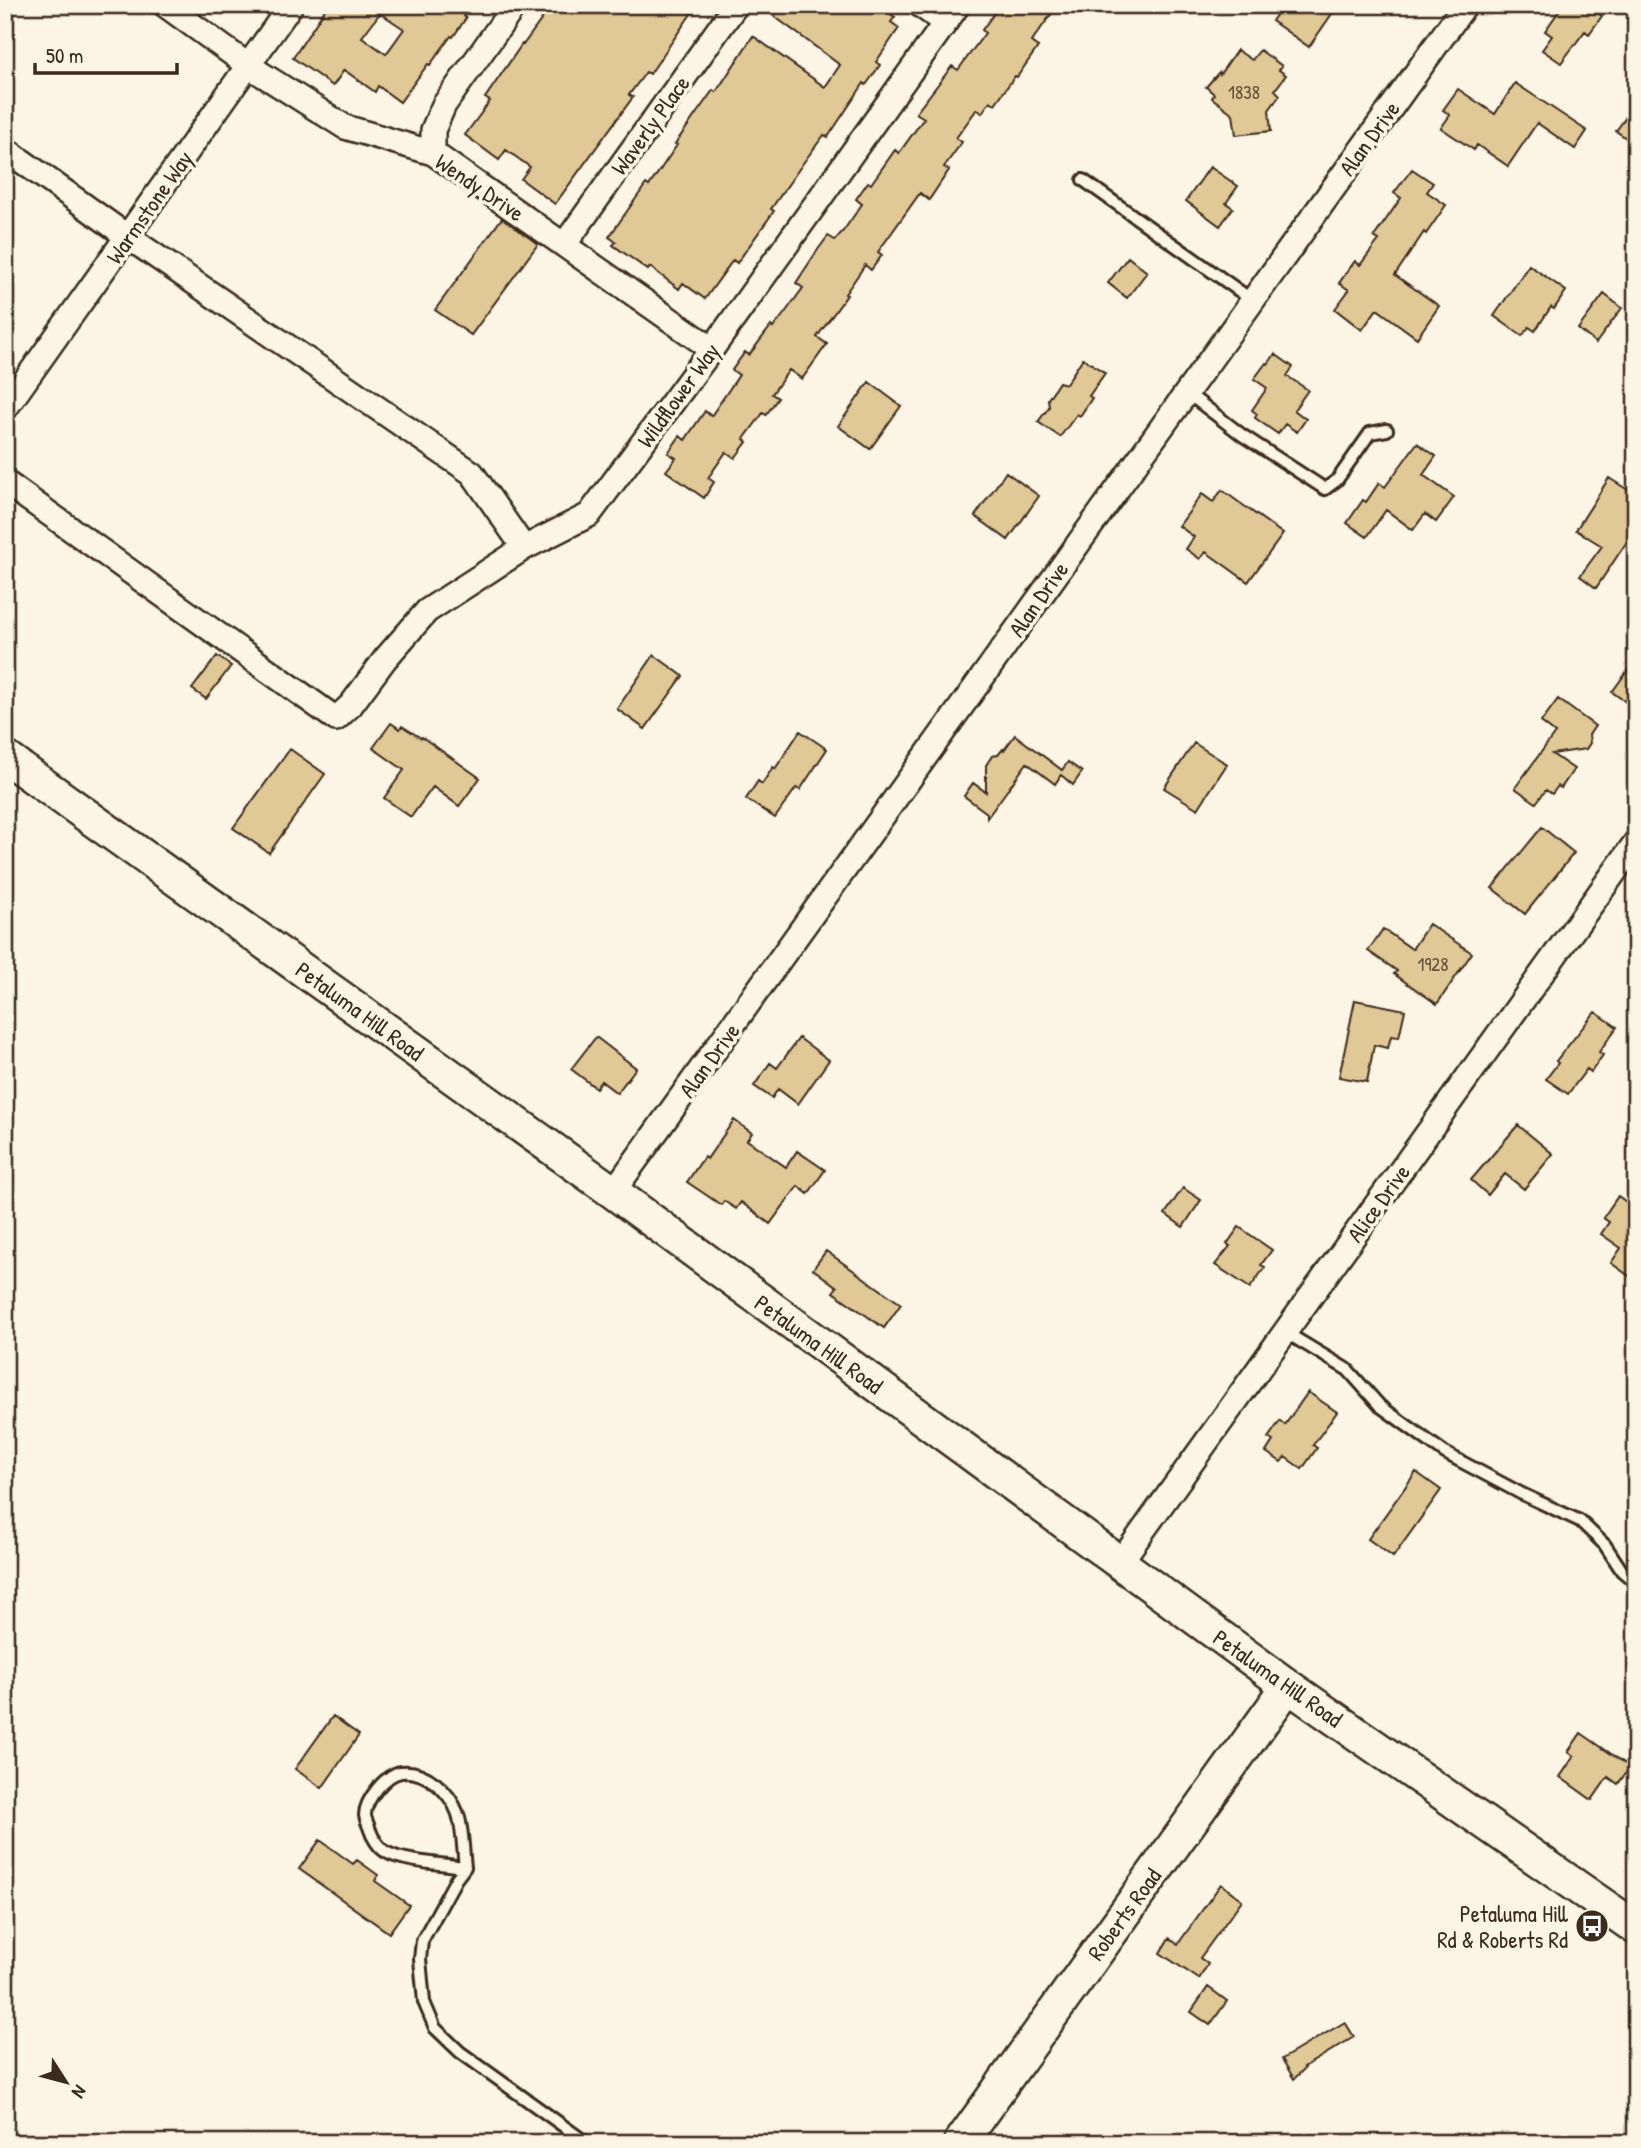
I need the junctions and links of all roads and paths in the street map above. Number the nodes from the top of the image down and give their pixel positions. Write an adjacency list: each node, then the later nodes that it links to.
1 (165, 5): 8 (street, Wendy Drive)
2 (291, 5): 8 (street, Warmstone Way)
3 (515, 5): 10 (street)
4 (736, 5): 13 (street, Waverly Place)
5 (920, 5): 7 (street)
6 (1465, 5): 14 (street, Alan Drive)
7 (952, 14): 15 (street, Wildflower Way)
8 (248, 66): 10 (street, Wendy Drive); 12 (street, Warmstone Way)
9 (5, 149): 12 (street)
10 (433, 153): 13 (street, Wendy Drive)
11 (1083, 180): 14 (lane)
12 (128, 237): 17 (street, Warmstone Way); 20 (street)
13 (564, 245): 15 (street, Wendy Drive)
14 (1252, 300): 16 (street, Alan Drive)
15 (712, 349): 20 (street, Wildflower Way)
16 (1186, 392): 18 (lane); 23 (street, Alan Drive)
17 (5, 409)
18 (1387, 430)
19 (5, 482): 20 (street, Wildflower Way)
20 (524, 548)
21 (5, 757): 23 (main road, Petaluma Hill Road)
22 (1636, 842): 24 (street, Alice Drive)
23 (613, 1192): 25 (main road, Petaluma Hill Road)
24 (1285, 1332): 25 (street, Alice Drive); 26 (lane)
25 (1119, 1564): 27 (main road, Petaluma Hill Road)
26 (1636, 1583)
27 (1288, 1686): 29 (main road, Petaluma Hill Road); 31 (main road, Roberts Road)
28 (465, 1867): 28 (lane); 30 (lane)
29 (1636, 1928)
30 (587, 2143)
31 (960, 2143)

